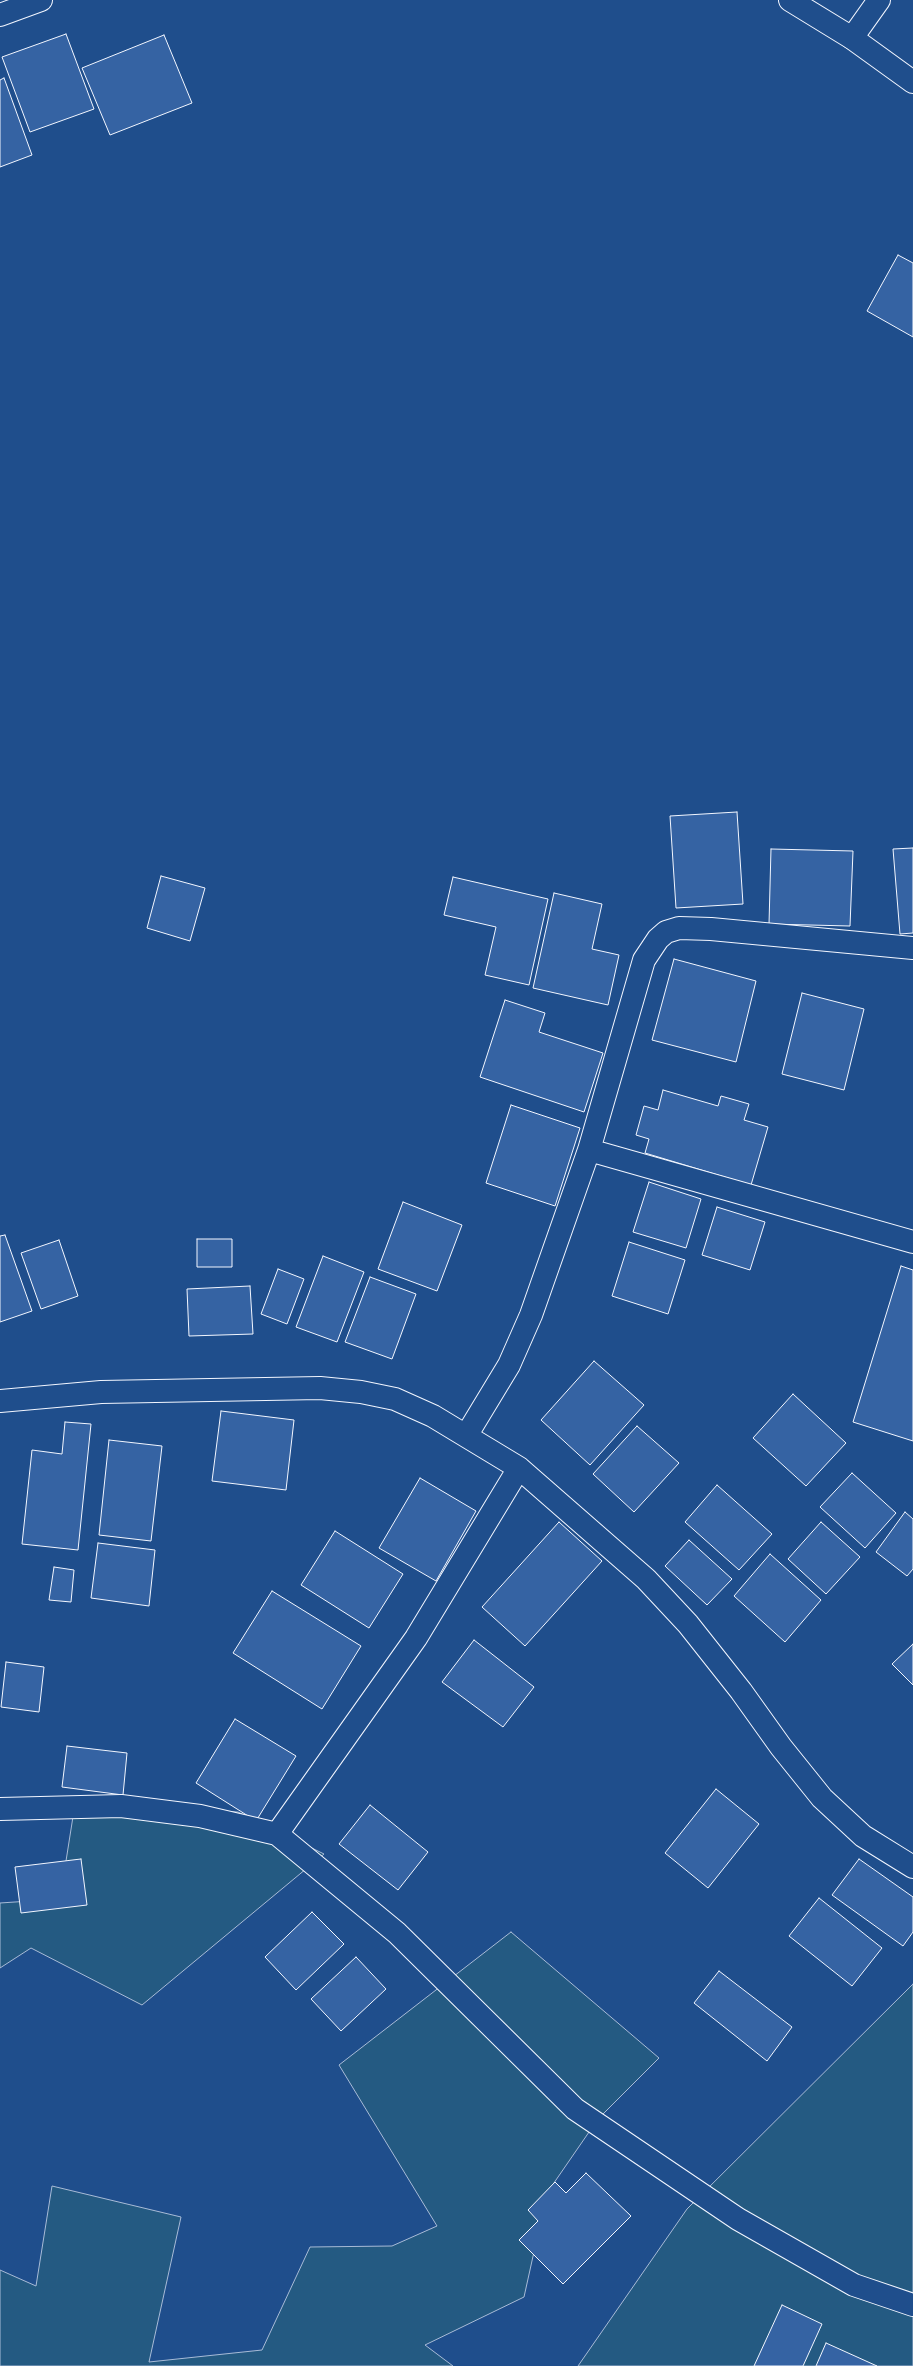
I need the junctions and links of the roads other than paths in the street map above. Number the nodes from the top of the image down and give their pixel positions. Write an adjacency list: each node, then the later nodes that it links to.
1 (41, 0): 4 (street)
2 (790, 0): 5 (street)
3 (879, 0): 5 (street)
4 (0, 15)
5 (852, 38): 6 (street)
6 (913, 82)
7 (913, 948): 8 (street)
8 (589, 1150): 9 (street); 11 (street)
9 (913, 1242)
10 (0, 1400): 11 (street)
11 (466, 1436): 12 (street)
12 (519, 1468): 14 (street); 15 (street)
13 (0, 1809): 14 (street)
14 (277, 1834): 16 (street)
15 (913, 1867)
16 (913, 2305)

